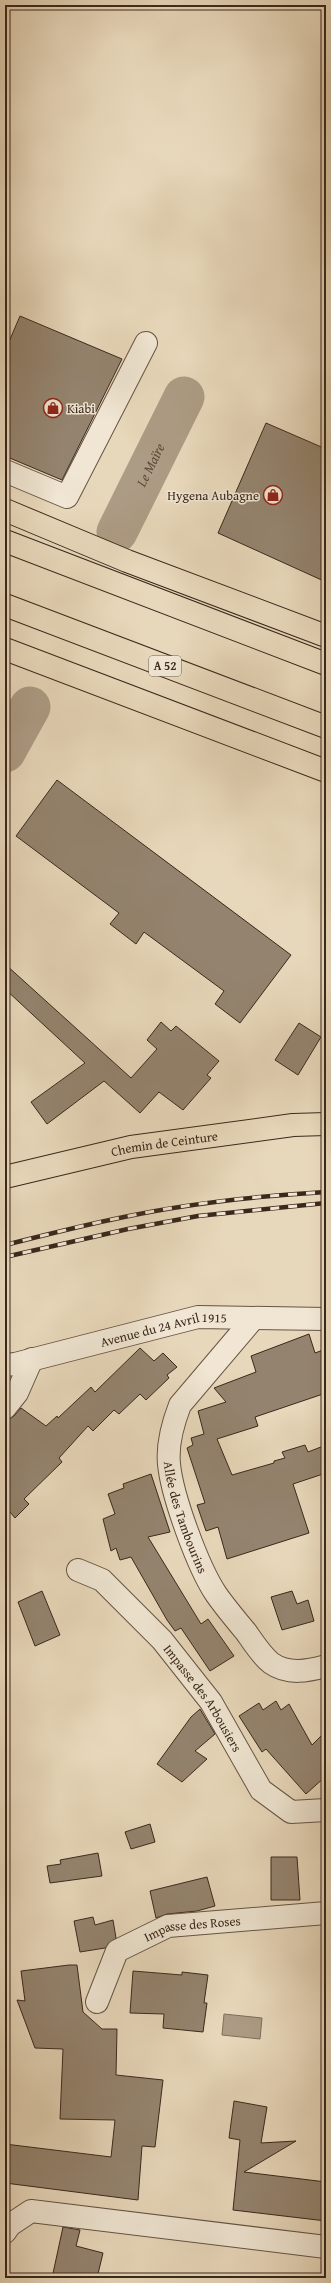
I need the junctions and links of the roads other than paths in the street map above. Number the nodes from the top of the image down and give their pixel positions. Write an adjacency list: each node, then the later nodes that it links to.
1 (146, 343): 2 (street)
2 (5, 471)
3 (5, 510): 6 (main road)
4 (5, 541): 8 (main road)
5 (5, 605): 9 (main road, A 52)
6 (326, 636)
7 (5, 648): 10 (main road)
8 (326, 664)
9 (326, 727)
10 (326, 771)
11 (326, 1124): 12 (main road, Chemin de Ceinture)
12 (5, 1176)
13 (253, 1319): 14 (street, Avenue du 24 Avril 1915); 15 (street, Avenue du 24 Avril 1915); 19 (street, Allée des Tambourins)
14 (326, 1319)
15 (32, 1360): 16 (street, Avenue du 24 Avril 1915); 17 (street)
16 (5, 1365)
17 (5, 1408)
18 (78, 1570): 20 (street, Impasse des Arbousiers)
19 (326, 1666)
20 (326, 1810)
21 (326, 1913): 22 (street, Impasse des Roses)
22 (97, 2002)
23 (5, 2232): 24 (street)
24 (326, 2247)

